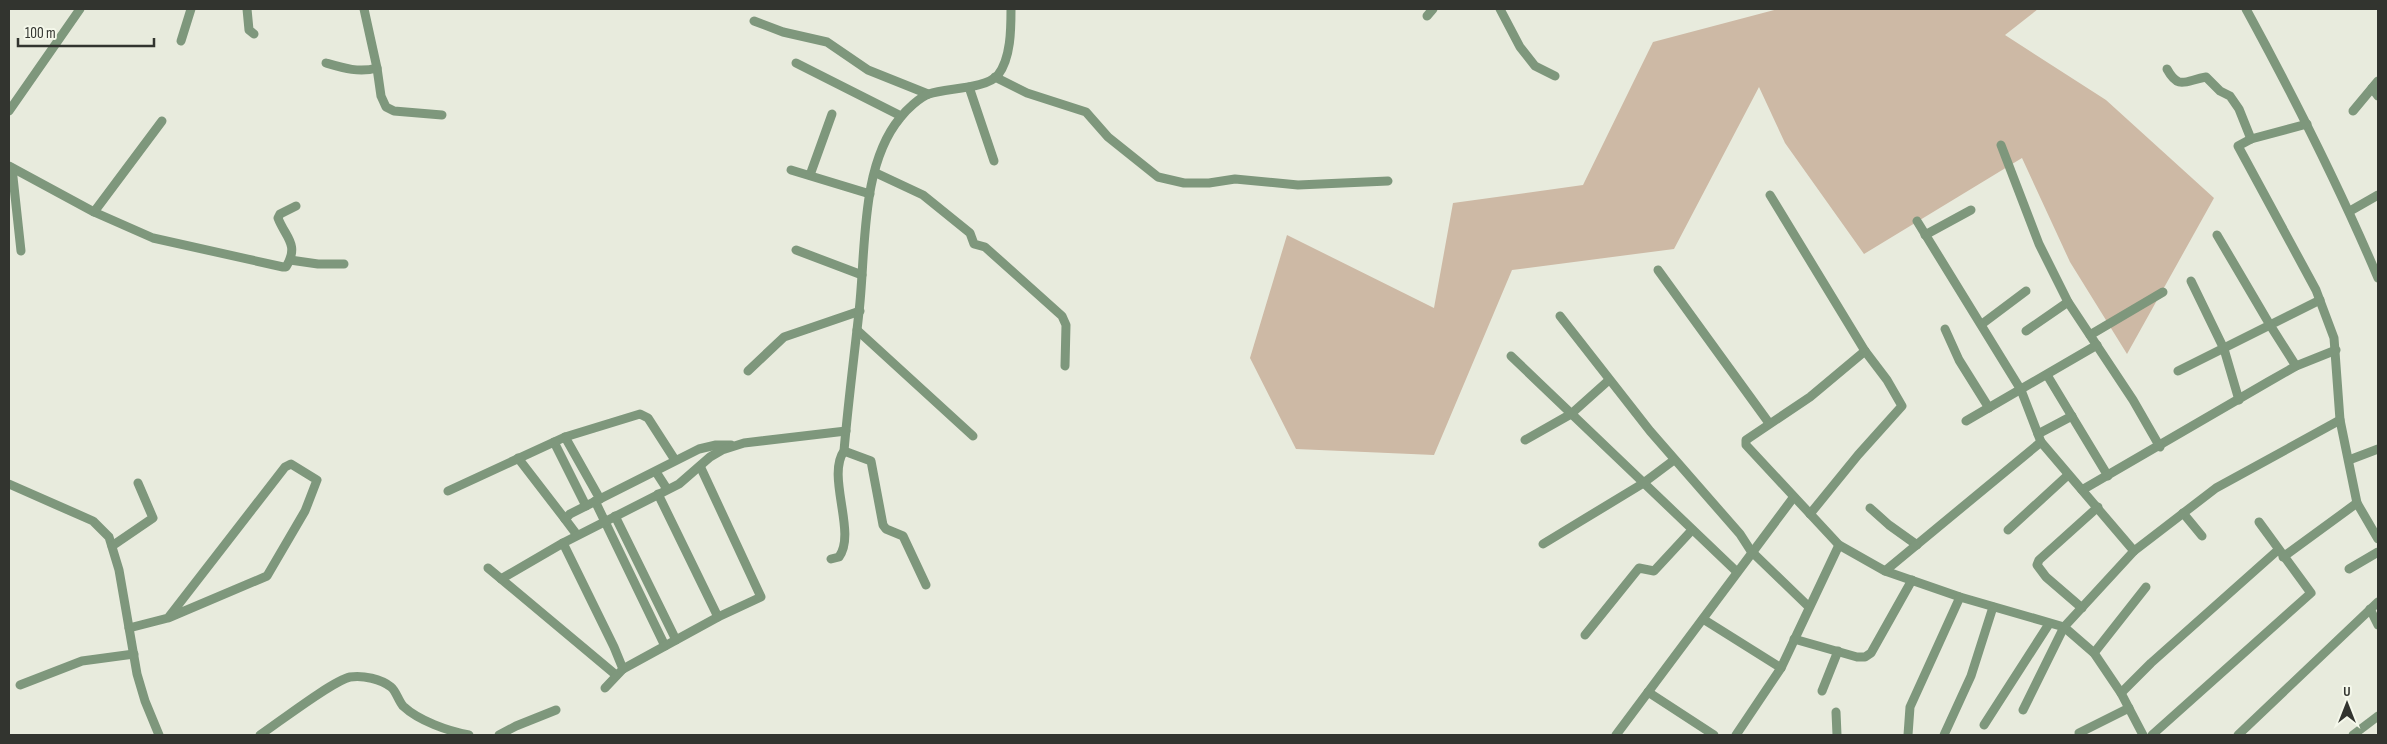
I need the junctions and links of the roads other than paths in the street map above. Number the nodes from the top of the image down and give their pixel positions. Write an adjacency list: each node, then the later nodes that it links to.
1 (80, 9): 23 (street)
2 (191, 9): 12 (street)
3 (247, 9): 11 (street)
4 (364, 9): 15 (street)
5 (1011, 9): 18 (street)
6 (1433, 9): 9 (street)
7 (1500, 9): 17 (street)
8 (2246, 9): 29 (street)
9 (1426, 16)
10 (754, 21): 21 (street)
11 (254, 34)
12 (181, 40)
13 (326, 63): 15 (street)
14 (796, 63): 27 (street)
15 (377, 68): 26 (street)
16 (2167, 69): 30 (street)
17 (1555, 76)
18 (995, 77): 20 (street); 37 (street)
19 (2375, 84): 22 (street); 24 (street)
20 (969, 87): 21 (street); 32 (street)
21 (928, 94): 27 (street)
22 (2378, 96)
23 (9, 110)
24 (2353, 111)
25 (832, 114): 36 (street)
26 (442, 115)
27 (901, 116): 35 (street)
28 (162, 121): 44 (street)
29 (2307, 124): 30 (street); 43 (street)
30 (2251, 139): 58 (street)
31 (2001, 145): 59 (street)
32 (994, 161)
33 (11, 167): 44 (street); 48 (street)
34 (792, 170): 36 (street)
35 (876, 173): 38 (street); 73 (street)
36 (810, 175): 38 (street)
37 (1388, 181)
38 (870, 194): 53 (street)
39 (1770, 195): 71 (street)
40 (2378, 195): 43 (street)
41 (296, 206): 50 (street)
42 (1972, 210): 46 (street)
43 (2350, 211): 54 (street)
44 (94, 212): 50 (street)
45 (1917, 221): 46 (street)
46 (1925, 235): 62 (street)
47 (2217, 235): 63 (street)
48 (22, 250)
49 (796, 250): 53 (street)
50 (290, 260): 51 (street)
51 (344, 264)
52 (1658, 270): 86 (street)
53 (862, 275): 60 (street)
54 (2378, 278)
55 (2191, 281): 69 (street)
56 (2026, 290): 62 (street)
57 (2162, 292): 67 (street)
58 (2320, 300): 63 (street); 70 (street)
59 (2068, 302): 66 (street); 67 (street)
60 (860, 310): 65 (street); 75 (street)
61 (1560, 316): 78 (street)
62 (1982, 324): 79 (street)
63 (2270, 325): 69 (street); 74 (street)
64 (1945, 329): 81 (street)
65 (857, 330): 87 (street); 88 (street)
66 (2026, 331)
67 (2090, 335): 68 (street)
68 (2097, 345): 77 (street); 94 (street)
69 (2224, 349): 76 (street); 80 (street)
70 (2336, 350): 74 (street); 84 (street)
71 (1865, 351): 86 (street); 119 (street)
72 (1511, 356): 82 (street)
73 (1064, 366)
74 (2296, 366): 80 (street)
75 (748, 370)
76 (2178, 370)
77 (2047, 375): 79 (street); 83 (street)
78 (1609, 380): 82 (street); 99 (street)
79 (2021, 390): 81 (street); 90 (street)
80 (2239, 400): 94 (street)
81 (1988, 408): 85 (street)
82 (1571, 414): 91 (street); 106 (street)
83 (2072, 416): 90 (street); 104 (street)
84 (2340, 420): 100 (street); 118 (street)
85 (1966, 421)
86 (1769, 423): 112 (street)
87 (846, 431): 93 (street); 96 (street)
88 (973, 436)
89 (565, 437): 92 (street); 98 (street); 113 (street)
90 (2040, 438): 103 (street); 132 (street)
91 (1526, 440)
92 (554, 442): 97 (street); 115 (street)
93 (736, 445): 98 (street); 101 (street)
94 (2160, 446): 104 (street)
95 (2378, 449): 100 (street)
96 (844, 451): 138 (street); 145 (street)
97 (518, 458): 110 (street); 121 (street)
98 (675, 460): 102 (street)
99 (1674, 460): 106 (street); 134 (street)
100 (2348, 460): 114 (street)
101 (700, 466): 108 (street); 153 (street)
102 (656, 472): 108 (street); 113 (street)
103 (2068, 474): 109 (street); 125 (street)
104 (2108, 476): 109 (street)
105 (138, 483): 133 (street)
106 (1642, 484): 124 (street); 130 (street)
107 (10, 486): 133 (street)
108 (668, 490): 111 (street)
109 (2082, 490): 116 (street)
110 (448, 491)
111 (658, 494): 120 (street); 153 (street)
112 (1793, 498): 119 (street); 134 (street)
113 (597, 500): 115 (street); 122 (street)
114 (2357, 503): 128 (street); 137 (street)
115 (586, 506): 121 (street)
116 (2098, 507): 135 (street); 151 (street)
117 (1870, 508): 132 (street)
118 (2183, 513): 127 (street); 135 (street)
119 (1810, 514): 131 (street)
120 (615, 516): 122 (street); 162 (street)
121 (565, 519): 126 (street)
122 (605, 522): 126 (street); 163 (street)
123 (2259, 522): 137 (street)
124 (1692, 530): 142 (street); 160 (street)
125 (2008, 530)
126 (577, 535): 129 (street)
127 (2202, 536)
128 (2378, 539)
129 (563, 544): 143 (street); 168 (street)
130 (1543, 544)
131 (1839, 545): 141 (street); 149 (street)
132 (1917, 545): 141 (street)
133 (112, 546): 159 (street)
134 (1751, 551): 142 (street); 149 (street)
135 (2134, 551): 151 (street)
136 (2378, 552): 140 (street)
137 (2281, 554): 173 (street); 192 (street)
138 (831, 559)
139 (488, 568): 143 (street)
140 (2349, 569)
141 (1885, 571): 144 (street)
142 (1737, 572): 155 (street)
143 (501, 579): 168 (street)
144 (1912, 580): 147 (street); 164 (street)
145 (926, 585)
146 (2146, 586): 165 (street)
147 (1960, 597): 150 (street); 189 (street)
148 (2378, 602): 152 (street)
149 (1809, 607): 161 (street)
150 (1993, 607): 156 (street); 190 (street)
151 (2082, 608): 158 (street)
152 (2370, 609): 157 (street); 193 (street)
153 (718, 617): 162 (street)
154 (168, 618): 154 (street); 159 (street)
155 (1703, 619): 167 (street); 172 (street)
156 (2049, 624): 158 (street); 179 (street)
157 (2378, 625)
158 (2064, 627): 165 (street); 176 (street)
159 (129, 628): 166 (street)
160 (1585, 635)
161 (1794, 639): 164 (street); 167 (street)
162 (676, 640): 163 (street)
163 (665, 646): 168 (street)
164 (1838, 651): 171 (street)
165 (2094, 653): 173 (street)
166 (134, 654): 169 (street); 181 (street)
167 (1781, 668): 187 (street)
168 (620, 672): 170 (street)
169 (20, 685)
170 (606, 688)
171 (1822, 691)
172 (1648, 692): 185 (street); 186 (street)
173 (2120, 693): 174 (street)
174 (2129, 708): 180 (street); 191 (street)
175 (556, 710): 184 (street)
176 (2023, 710)
177 (1836, 712): 188 (street)
178 (2378, 716): 194 (street)
179 (1984, 725)
180 (2079, 732)
181 (159, 735)
182 (260, 735): 183 (street)
183 (469, 735)
184 (499, 735)
185 (1616, 735)
186 (1714, 735)
187 (1736, 735)
188 (1837, 735)
189 (1908, 735)
190 (1944, 735)
191 (2143, 735)
192 (2152, 735)
193 (2239, 735)
194 (2353, 735)

